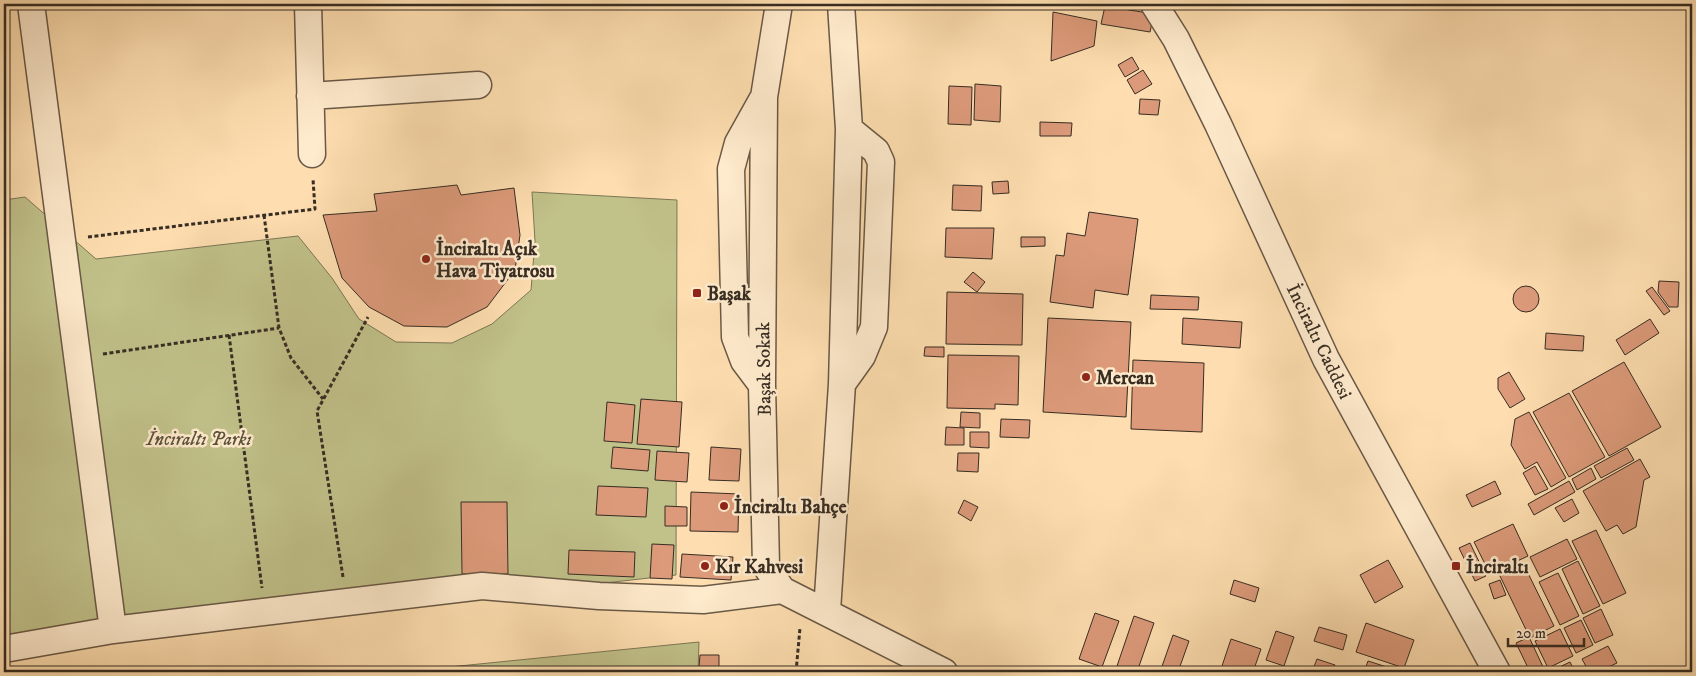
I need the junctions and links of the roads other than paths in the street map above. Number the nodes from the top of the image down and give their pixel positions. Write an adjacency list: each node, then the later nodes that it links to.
1 (31, 4): 11 (street)
2 (308, 4): 7 (street)
3 (779, 4): 9 (street, Başak Sokak)
4 (841, 4): 10 (street)
5 (1154, 4): 14 (street, İnciraltı Caddesi)
6 (478, 85): 7 (street)
7 (310, 96): 8 (street)
8 (312, 154)
9 (792, 595): 10 (street); 11 (street)
10 (826, 611): 13 (street)
11 (113, 630): 12 (street)
12 (4, 649)
13 (944, 672)
14 (1497, 672)

